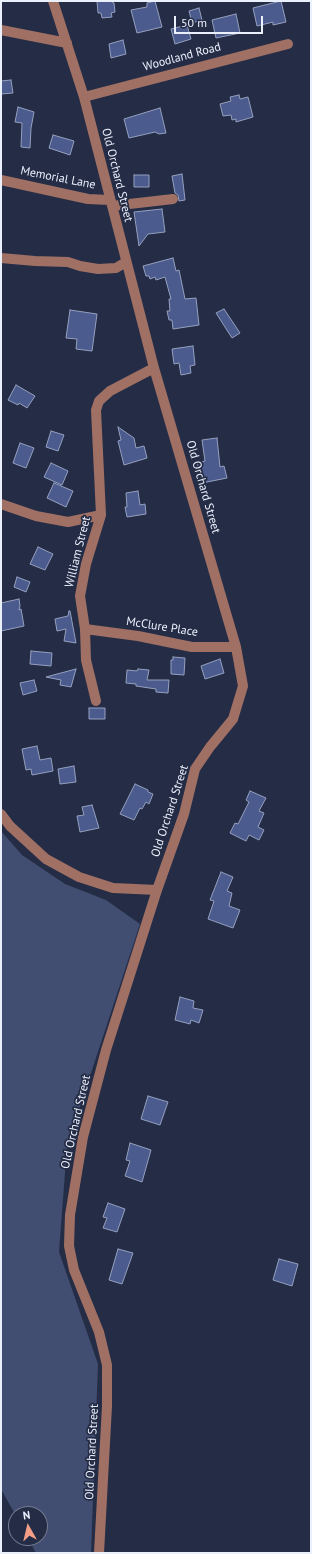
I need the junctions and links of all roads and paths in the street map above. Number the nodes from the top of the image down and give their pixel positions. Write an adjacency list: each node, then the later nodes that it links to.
1 (53, 1): 3 (street, Old Orchard Street)
2 (1, 30): 3 (street)
3 (67, 43): 5 (street, Old Orchard Street)
4 (288, 44): 5 (street, Woodland Road)
5 (84, 97): 8 (street, Old Orchard Street)
6 (1, 180): 8 (street, Memorial Lane)
7 (173, 199): 8 (street, Memorial Lane)
8 (111, 203): 10 (street, Old Orchard Street)
9 (1, 258): 10 (street)
10 (126, 262): 11 (street, Old Orchard Street)
11 (154, 368): 13 (street, William Street); 15 (street, Old Orchard Street)
12 (1, 504): 13 (street)
13 (101, 515): 14 (street, William Street)
14 (85, 629): 15 (street, McClure Place); 16 (street, William Street)
15 (236, 647): 18 (street, Old Orchard Street)
16 (96, 701)
17 (1, 814): 18 (street)
18 (157, 890): 19 (street, Old Orchard Street)
19 (99, 1553)

